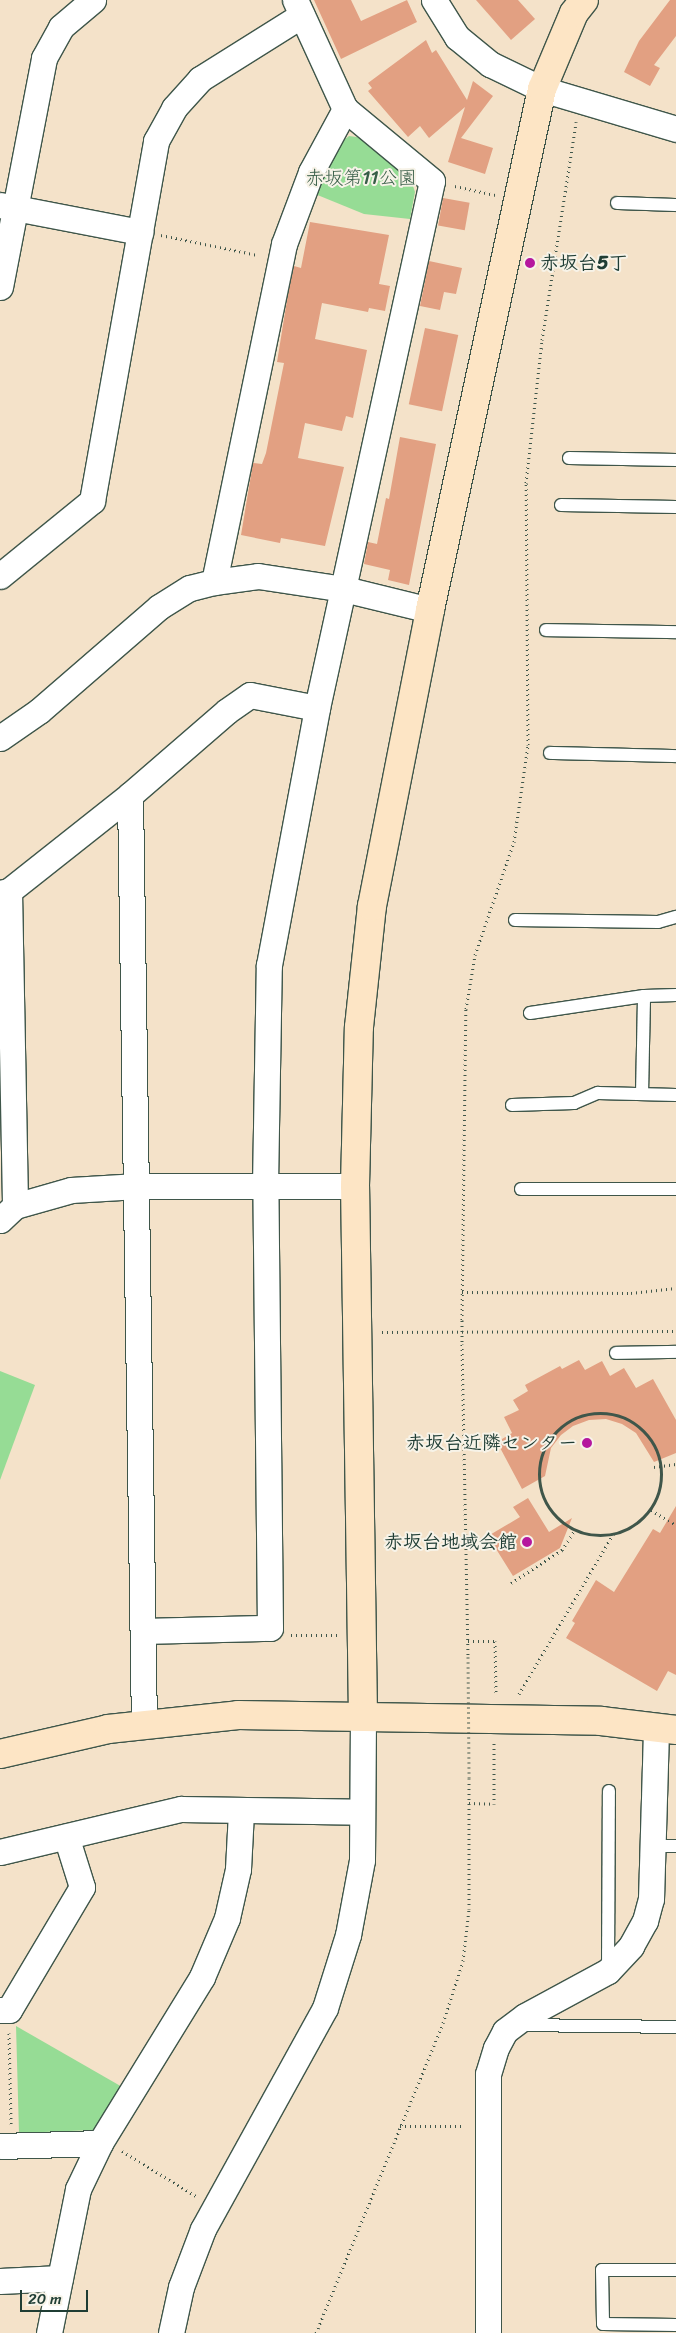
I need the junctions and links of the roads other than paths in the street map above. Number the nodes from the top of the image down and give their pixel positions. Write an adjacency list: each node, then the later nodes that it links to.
1 (93, 0): 10 (street)
2 (434, 0): 5 (street)
3 (584, 0): 5 (street)
4 (298, 7): 6 (street); 11 (street)
5 (542, 89): 7 (street); 20 (street)
6 (345, 109): 18 (street); 19 (street)
7 (676, 129)
8 (617, 203): 9 (lane)
9 (676, 205)
10 (8, 206): 11 (street); 12 (street)
11 (140, 232): 17 (street)
12 (0, 288)
13 (569, 458): 14 (lane)
14 (676, 460)
15 (561, 505): 16 (lane)
16 (676, 507)
17 (1, 574)
18 (214, 582): 19 (street); 24 (street)
19 (344, 589): 20 (street); 23 (street)
20 (430, 610): 39 (street)
21 (546, 630): 22 (lane)
22 (676, 632)
23 (317, 708): 27 (street); 37 (street)
24 (0, 738)
25 (550, 753): 26 (lane)
26 (676, 756)
27 (130, 795): 28 (street); 38 (street)
28 (4, 892): 42 (street)
29 (676, 917): 30 (lane)
30 (515, 920)
31 (676, 995): 32 (lane)
32 (644, 996): 33 (lane); 34 (lane)
33 (530, 1013)
34 (642, 1094): 35 (lane); 36 (lane)
35 (676, 1095)
36 (512, 1105)
37 (265, 1185): 38 (street); 39 (street); 45 (street)
38 (138, 1186): 42 (street); 45 (street)
39 (355, 1186): 46 (street)
40 (520, 1189): 41 (lane)
41 (676, 1189)
42 (8, 1213)
43 (676, 1352): 44 (lane)
44 (616, 1353)
45 (144, 1631): 47 (street)
46 (363, 1716): 47 (street); 48 (street); 52 (street)
47 (144, 1724): 49 (street)
48 (666, 1728): 54 (street)
49 (0, 1754)
50 (609, 1791): 56 (lane)
51 (241, 1811): 52 (street); 53 (street); 60 (street)
52 (362, 1812): 67 (street)
53 (66, 1836): 55 (street); 57 (street)
54 (664, 1846): 56 (street)
55 (0, 1852)
56 (608, 1971): 58 (street)
57 (4, 2010)
58 (514, 2025): 59 (lane); 68 (street)
59 (676, 2027)
60 (100, 2143): 61 (street); 63 (street)
61 (6, 2146)
62 (676, 2270): 65 (lane)
63 (60, 2278): 64 (street); 66 (street)
64 (0, 2281)
65 (676, 2325)
66 (49, 2333)
67 (171, 2333)
68 (488, 2333)

